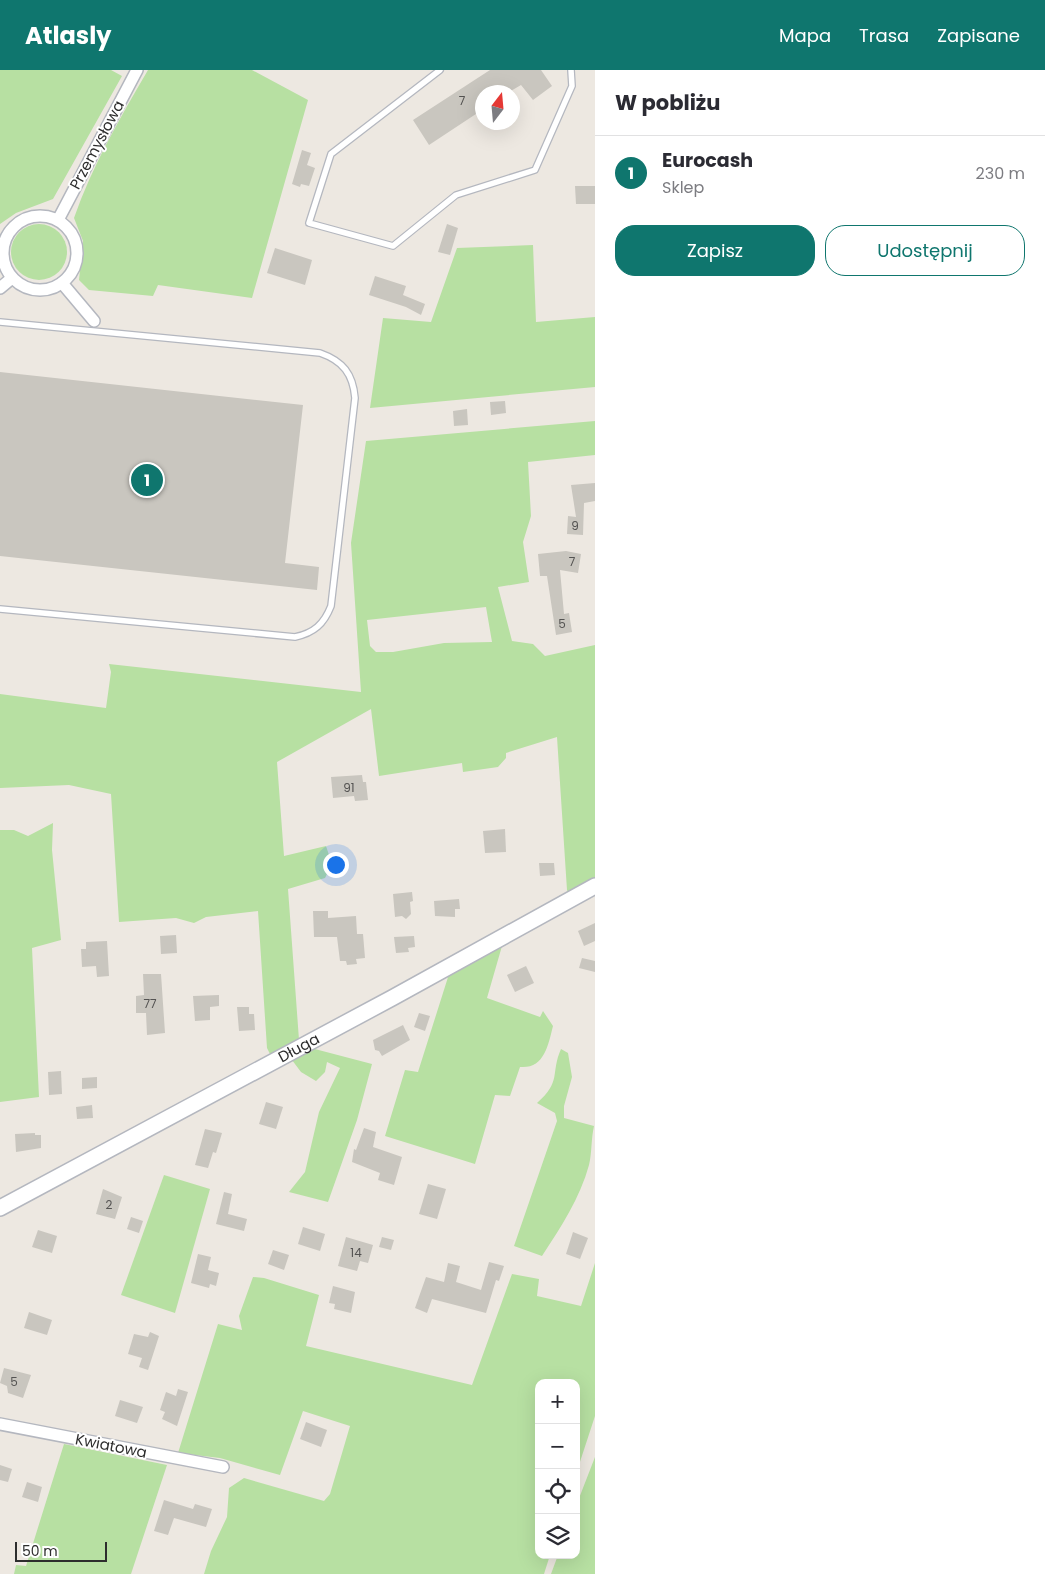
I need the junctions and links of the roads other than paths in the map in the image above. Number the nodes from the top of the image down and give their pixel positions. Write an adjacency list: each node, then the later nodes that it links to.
1 (137, 70): 4 (street, Przemysłowa)
2 (440, 70): 3 (lane)
3 (571, 70)
4 (58, 220): 5 (street); 7 (street)
5 (2, 243): 6 (street)
6 (12, 278): 7 (street); 8 (street)
7 (62, 283): 10 (street)
8 (0, 288)
9 (0, 322): 10 (lane)
10 (95, 326): 11 (lane)
11 (0, 609)
12 (595, 886): 13 (street, Długa)
13 (0, 1208)
14 (0, 1424): 15 (street, Kwiatowa)
15 (222, 1467)

